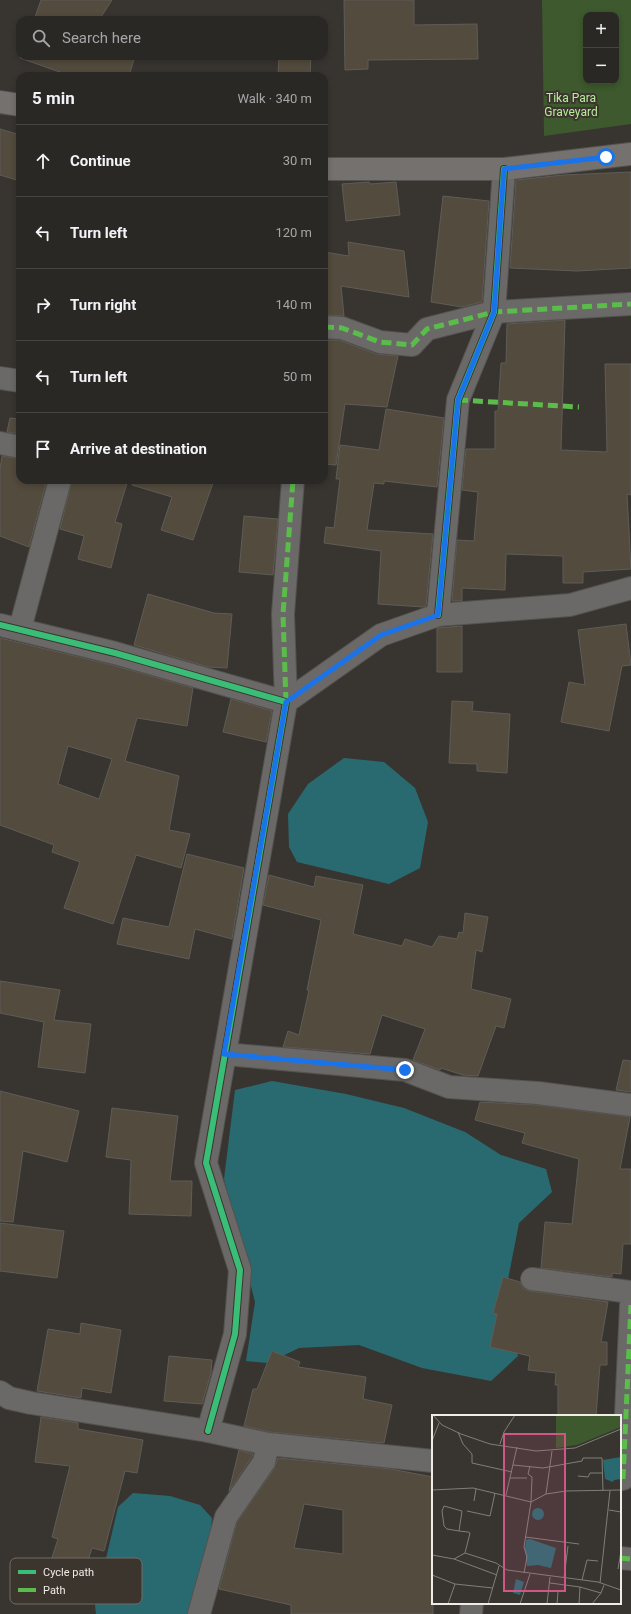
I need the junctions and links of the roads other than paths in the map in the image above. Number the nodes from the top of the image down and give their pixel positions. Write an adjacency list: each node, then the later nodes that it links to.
1 (0, 102): 2 (main road)
2 (16, 104)
3 (631, 154): 5 (main road)
4 (328, 169): 5 (main road)
5 (504, 169): 7 (street)
6 (631, 304): 7 (street)
7 (494, 312): 8 (street); 16 (street)
8 (328, 327)
9 (0, 378): 10 (street)
10 (16, 380)
11 (0, 443): 12 (street)
12 (16, 446)
13 (59, 484): 17 (street)
14 (293, 484): 18 (street)
15 (631, 588): 16 (street)
16 (438, 615): 18 (street)
17 (10, 627): 18 (street)
18 (286, 702): 19 (street)
19 (224, 1054): 20 (street); 25 (street)
20 (631, 1105)
21 (532, 1279): 22 (street)
22 (631, 1292)
23 (631, 1305): 28 (street)
24 (0, 1392): 25 (street)
25 (208, 1432): 26 (street)
26 (268, 1444): 27 (street); 32 (street)
27 (432, 1461)
28 (624, 1480)
29 (621, 1558): 30 (street)
30 (631, 1559)
31 (472, 1604): 33 (street)
32 (199, 1614)
33 (471, 1614)

